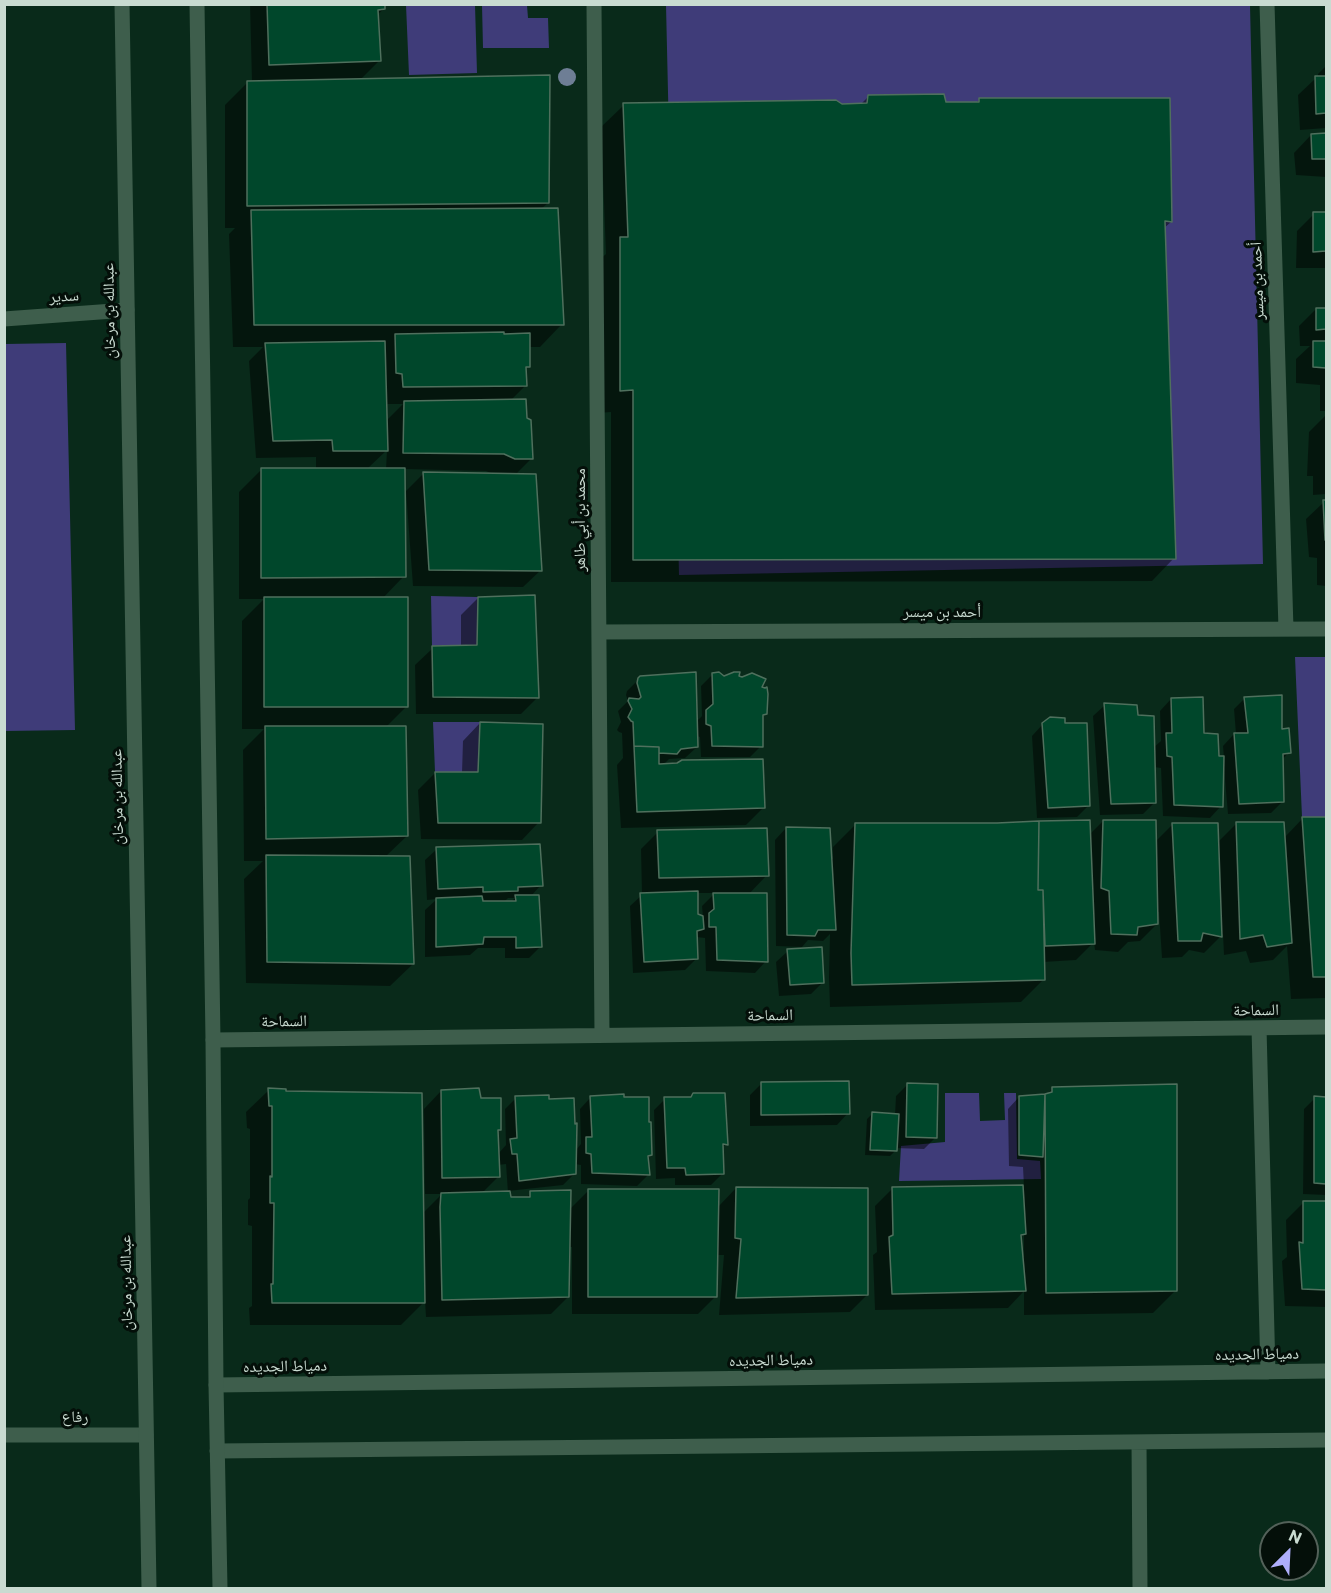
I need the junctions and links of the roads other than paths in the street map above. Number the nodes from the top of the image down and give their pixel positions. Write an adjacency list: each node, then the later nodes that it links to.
1 (122, 4): 5 (street, عبدالله بن مرخان)
2 (197, 4): 13 (street)
3 (594, 4): 9 (street, محمد بن أبي طاهر)
4 (1267, 4): 8 (street, أحمد بن ميسر)
5 (127, 310): 6 (street, سدير); 18 (street, عبدالله بن مرخان)
6 (4, 319)
7 (1326, 628): 8 (street, أحمد بن ميسر)
8 (1286, 629): 9 (street, أحمد بن ميسر)
9 (599, 632): 12 (street, محمد بن أبي طاهر)
10 (1326, 1027): 11 (street, السماحة)
11 (1259, 1028): 12 (street, السماحة); 15 (street)
12 (602, 1035): 13 (street, السماحة)
13 (213, 1040): 16 (street)
14 (1326, 1371): 15 (street, دمياط الجديده)
15 (1268, 1372): 16 (street, دمياط الجديده)
16 (216, 1384): 21 (street)
17 (4, 1435): 18 (street, رفاع)
18 (146, 1435): 22 (street, عبدالله بن مرخان)
19 (1326, 1440): 20 (street)
20 (1139, 1442): 21 (street); 24 (street)
21 (217, 1451): 23 (street)
22 (149, 1588)
23 (220, 1588)
24 (1140, 1588)

